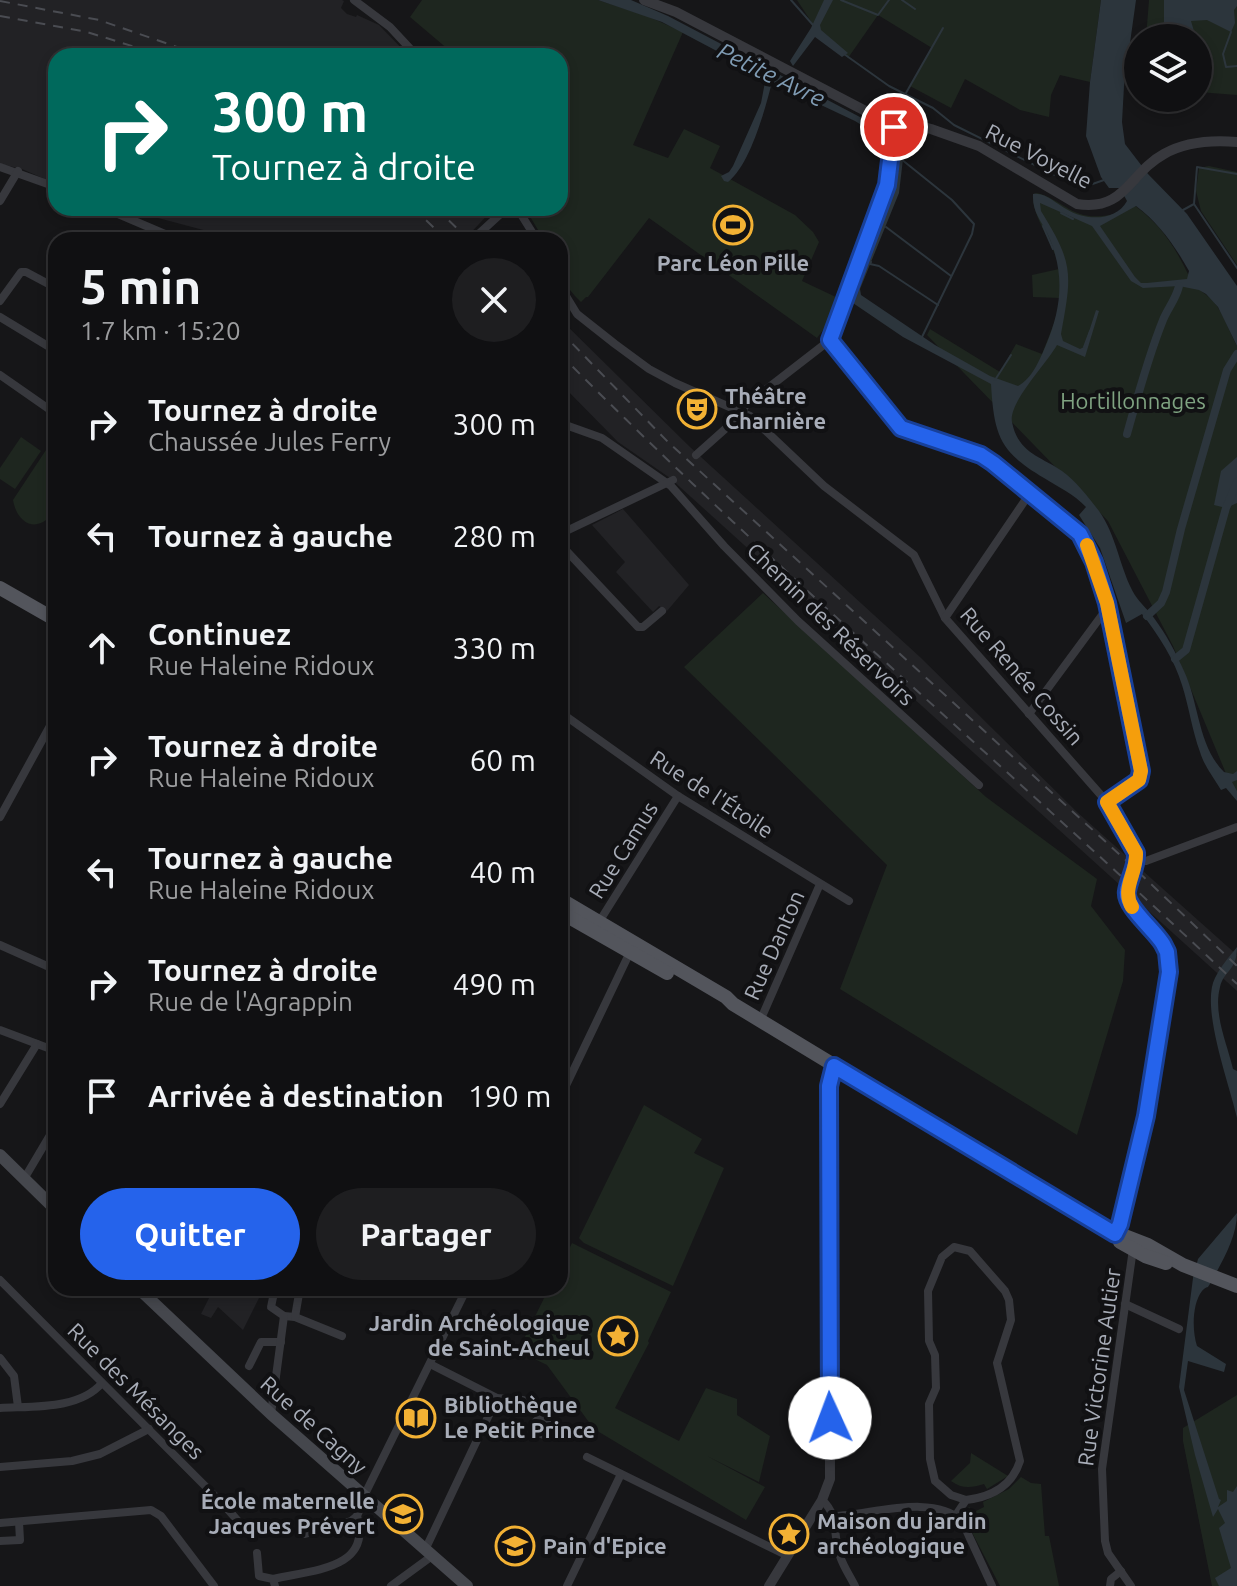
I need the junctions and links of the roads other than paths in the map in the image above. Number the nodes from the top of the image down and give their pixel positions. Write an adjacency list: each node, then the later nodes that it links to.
1 (354, 0): 3 (street)
2 (644, 0): 4 (street, Rue Voyelle)
3 (410, 48)
4 (894, 127): 5 (street, Rue Voyelle); 18 (street)
5 (1237, 142)
6 (0, 167): 7 (street)
7 (18, 171): 8 (street); 9 (street)
8 (48, 184)
9 (0, 201)
10 (122, 216): 12 (street)
11 (498, 216): 13 (street)
12 (158, 232)
13 (481, 232)
14 (48, 284): 16 (street)
15 (568, 299): 22 (street)
16 (0, 301)
17 (0, 317): 19 (street)
18 (830, 340): 22 (street); 26 (street)
19 (48, 346)
20 (0, 375): 21 (street)
21 (48, 408)
22 (741, 410): 24 (street); 35 (street, Rue Renée Cossin)
23 (568, 426): 25 (street, Chemin des Réservoirs)
24 (696, 455)
25 (669, 481): 27 (street); 39 (street, Chemin des Réservoirs)
26 (1030, 493): 33 (street); 35 (street)
27 (568, 530)
28 (568, 553): 32 (street)
29 (0, 580): 31 (main road)
30 (0, 588): 34 (main road)
31 (48, 607)
32 (662, 611)
33 (1108, 613): 36 (street); 41 (street)
34 (48, 615)
35 (945, 618): 36 (street, Rue Renée Cossin)
36 (1029, 714): 41 (street, Rue Renée Cossin)
37 (568, 718): 40 (street, Rue de l'Étoile)
38 (48, 730): 42 (street)
39 (979, 785)
40 (678, 796): 45 (street, Rue de l'Étoile); 49 (street, Rue Camus)
41 (1107, 802): 44 (street, Rue Renée Cossin)
42 (0, 817)
43 (1237, 827): 44 (street)
44 (1135, 862): 64 (street)
45 (820, 884): 46 (street, Rue de l'Étoile); 53 (street, Rue Danton)
46 (849, 901)
47 (568, 904): 49 (main road)
48 (568, 916): 51 (main road)
49 (599, 922): 51 (main road)
50 (0, 945): 52 (street)
51 (632, 948): 53 (main road); 58 (street)
52 (48, 966)
53 (760, 1021): 57 (main road)
54 (0, 1030): 55 (street)
55 (37, 1044): 56 (street); 59 (street)
56 (48, 1048)
57 (834, 1066): 64 (main road); 92 (street)
58 (568, 1081)
59 (0, 1104)
60 (48, 1138): 62 (street)
61 (0, 1155): 62 (main road)
62 (24, 1179): 63 (main road)
63 (48, 1202)
64 (1115, 1234): 65 (main road)
65 (1134, 1246): 67 (main road); 72 (street, Rue Victorine Autier)
66 (0, 1280): 81 (street, Rue des Mésanges)
67 (1237, 1286)
68 (146, 1296): 85 (main road, Rue de Cagny)
69 (273, 1296): 73 (street)
70 (299, 1296): 74 (street)
71 (463, 1296): 79 (street)
72 (1125, 1304): 75 (street); 105 (street, Rue Victorine Autier)
73 (284, 1316): 74 (street); 77 (street)
74 (295, 1317): 76 (street)
75 (1179, 1329)
76 (342, 1336)
77 (281, 1342): 80 (street); 85 (street)
78 (0, 1358): 83 (street)
79 (430, 1364): 82 (street); 91 (street)
80 (249, 1366)
81 (102, 1383): 83 (street); 87 (street, Rue des Mésanges)
82 (497, 1398): 86 (street); 103 (street)
83 (18, 1407): 84 (street)
84 (0, 1408)
85 (271, 1414): 91 (main road, Rue de Cagny)
86 (541, 1417)
87 (149, 1429): 89 (street); 99 (street, Rue des Mésanges)
88 (587, 1457): 90 (street)
89 (0, 1467)
90 (621, 1474): 104 (street); 110 (street)
91 (365, 1497): 95 (street); 103 (main road, Rue de Cagny)
92 (822, 1500): 96 (street); 104 (street)
93 (966, 1500): 93 (street); 94 (street)
94 (956, 1515): 96 (street); 113 (street)
95 (357, 1516): 100 (street); 106 (street)
96 (834, 1516): 112 (street)
97 (19, 1522): 98 (street); 101 (street); 108 (street)
98 (0, 1523)
99 (245, 1529)
100 (305, 1534)
101 (0, 1541)
102 (257, 1553): 106 (street)
103 (429, 1553): 107 (street); 109 (main road, Rue de Cagny)
104 (788, 1556): 111 (street)
105 (1121, 1571): 114 (street); 115 (street, Rue Victorine Autier)
106 (274, 1582)
107 (396, 1585)
108 (214, 1586)
109 (467, 1586)
110 (567, 1586)
111 (769, 1586)
112 (855, 1586)
113 (992, 1586)
114 (1110, 1586)
115 (1131, 1586)

